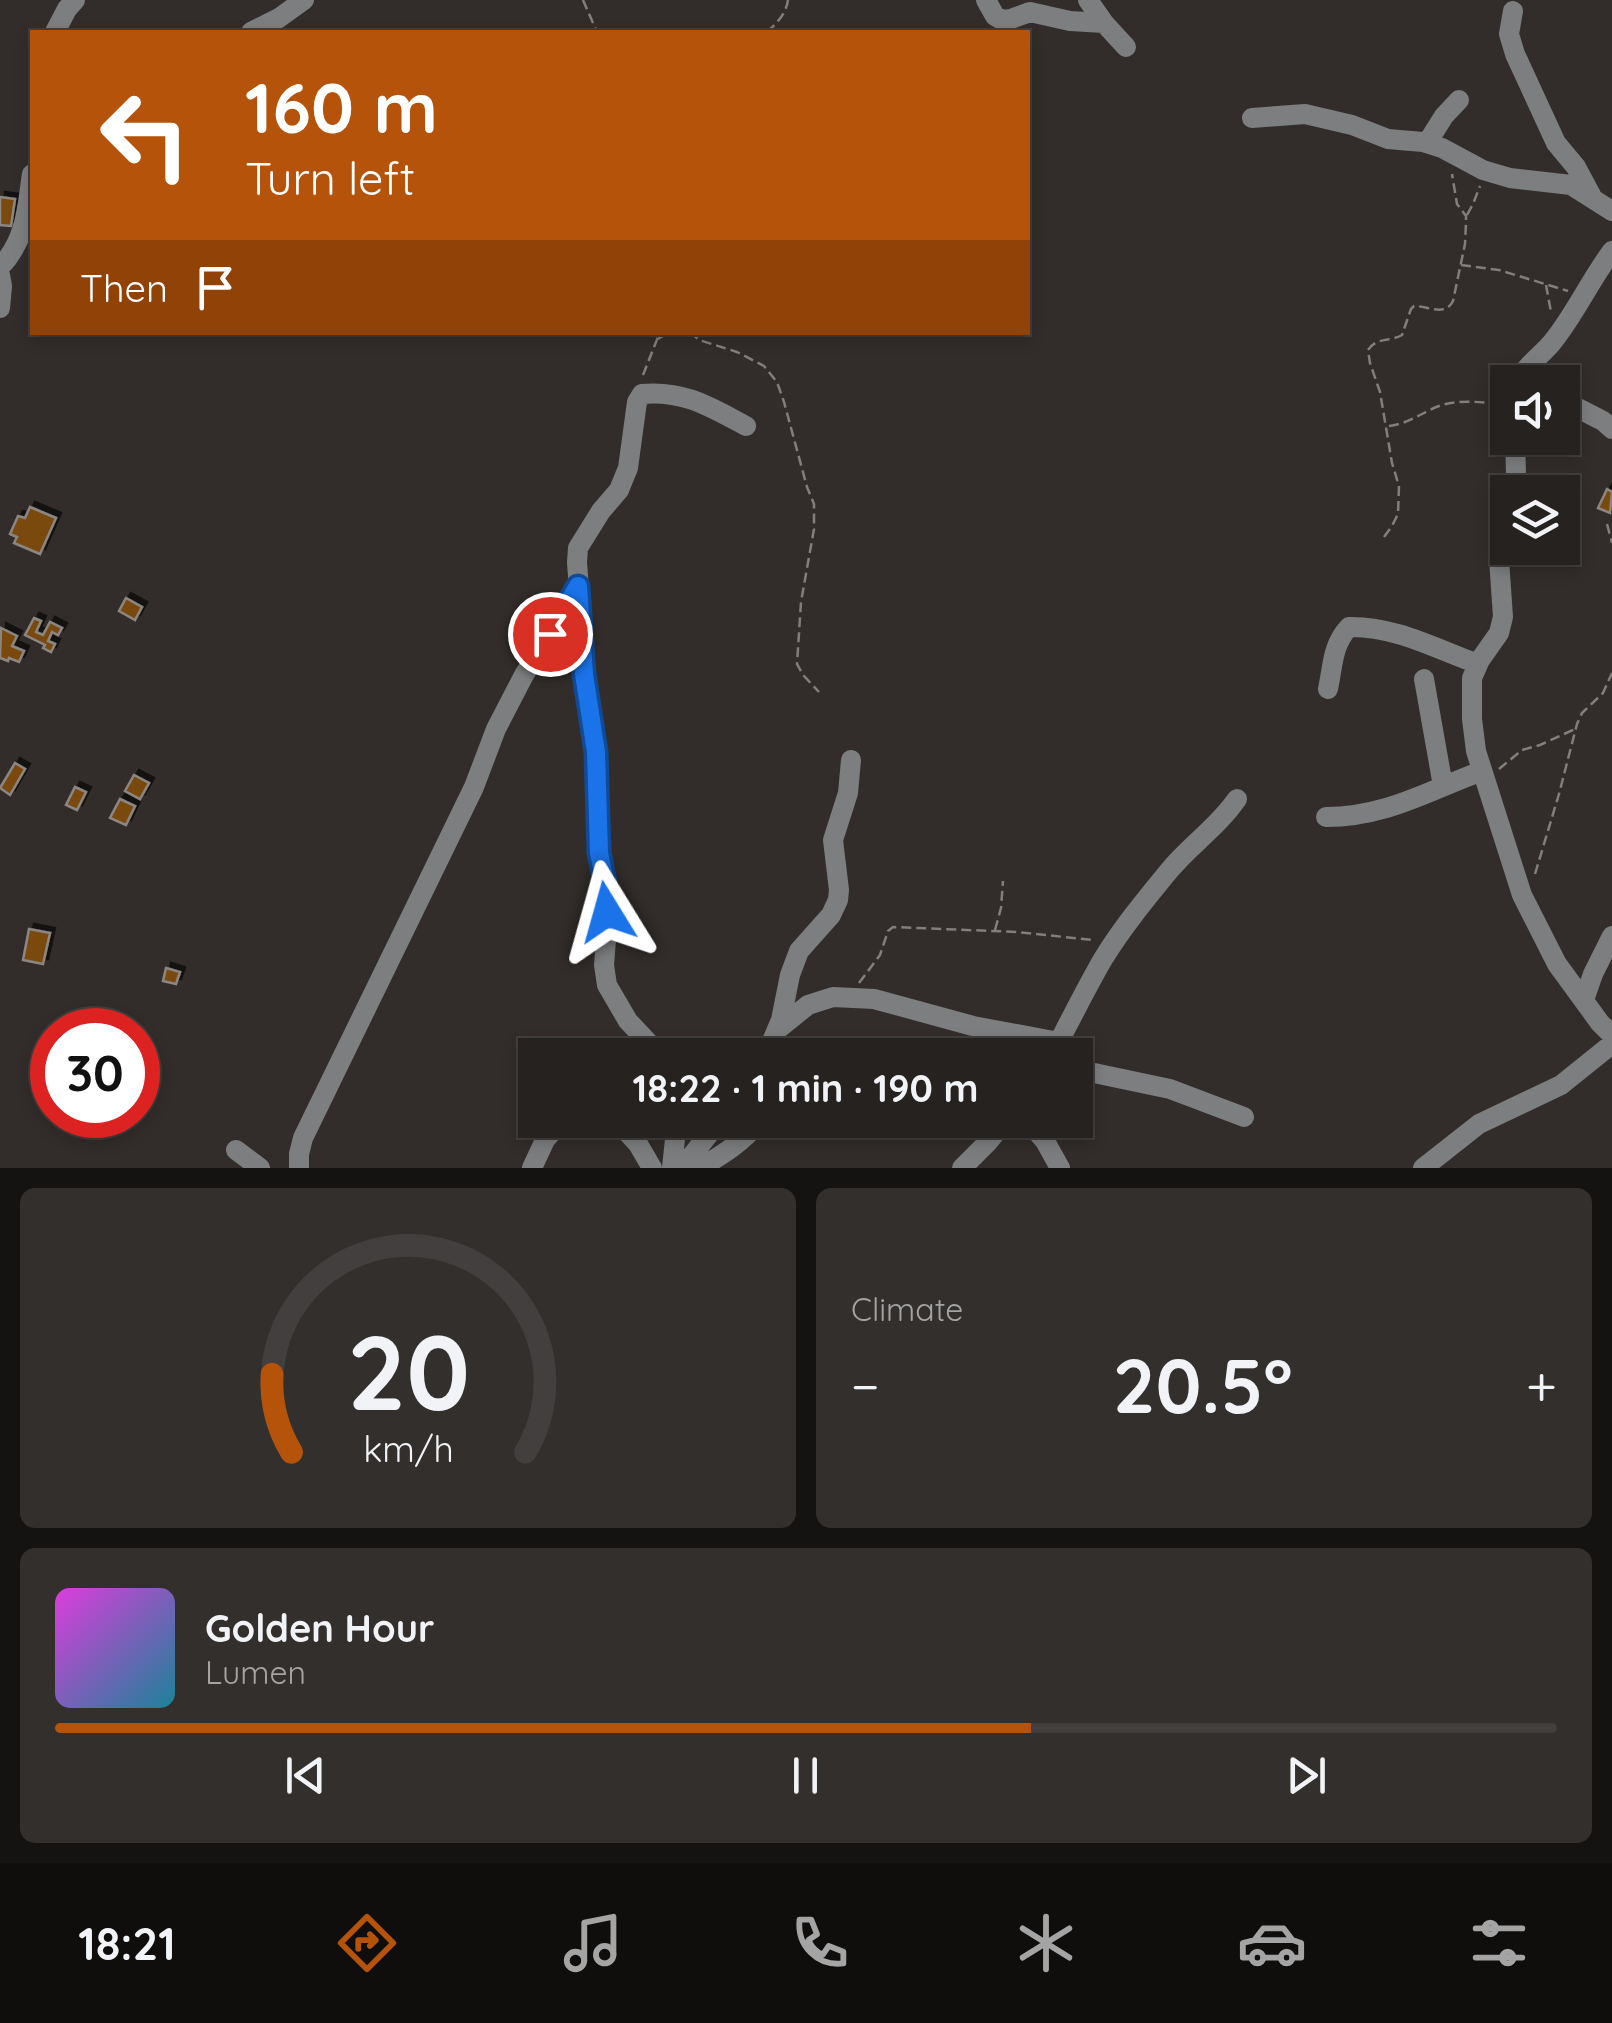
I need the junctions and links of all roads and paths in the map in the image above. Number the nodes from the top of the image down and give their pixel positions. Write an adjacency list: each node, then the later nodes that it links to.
1 (75, 0): 9 (street)
2 (304, 0): 10 (street)
3 (583, 0): 11 (path)
4 (788, 0): 12 (path)
5 (986, 0): 8 (street)
6 (1088, 0): 8 (street)
7 (1513, 11): 20 (street)
8 (1104, 23): 13 (street)
9 (55, 30)
10 (254, 30)
11 (596, 30)
12 (768, 30)
13 (1126, 46)
14 (1458, 100): 16 (street)
15 (1252, 118): 16 (street)
16 (1427, 143): 17 (street)
17 (1451, 152): 18 (street); 22 (path)
18 (1488, 171): 20 (street); 22 (path)
19 (30, 189): 25 (street)
20 (1592, 197): 21 (street)
21 (1612, 211)
22 (1466, 216): 24 (path)
23 (1612, 251): 28 (street)
24 (1461, 265): 27 (path); 40 (path)
25 (0, 267)
26 (0, 275): 29 (street)
27 (1546, 286): 28 (path); 30 (path)
28 (1584, 294): 30 (street)
29 (0, 308)
30 (1561, 330): 35 (street)
31 (659, 335): 34 (path)
32 (664, 335): 34 (path)
33 (694, 335): 51 (path)
34 (657, 340): 36 (path)
35 (1529, 365)
36 (639, 396): 39 (street); 46 (street)
37 (1490, 404): 40 (path)
38 (1580, 409): 41 (street)
39 (746, 426)
40 (1386, 426): 43 (path)
41 (1612, 429)
42 (1608, 524): 44 (path)
43 (1384, 537)
44 (1612, 544)
45 (1499, 565): 47 (street)
46 (578, 586): 67 (street); 83 (street)
47 (1478, 664): 50 (street); 54 (street)
48 (1612, 673): 52 (path)
49 (1424, 678): 55 (street)
50 (1328, 688)
51 (819, 692)
52 (1576, 728): 54 (path); 59 (path)
53 (852, 760): 65 (street)
54 (1483, 775): 55 (street); 59 (street)
55 (1443, 786): 57 (street)
56 (1236, 799): 62 (street)
57 (1326, 817)
58 (1004, 881): 60 (path)
59 (1522, 895): 64 (street)
60 (994, 932): 62 (path); 63 (path)
61 (1612, 936): 64 (street)
62 (1114, 942): 70 (street)
63 (854, 998): 65 (street); 69 (street)
64 (1584, 1000): 66 (street)
65 (776, 1031): 68 (street)
66 (1612, 1035)
67 (644, 1038)
68 (773, 1038)
69 (1018, 1038)
70 (1061, 1038)
71 (1612, 1044): 91 (street)
72 (1093, 1073): 73 (street)
73 (1244, 1117)
74 (547, 1138): 84 (street)
75 (632, 1138): 85 (street)
76 (675, 1138): 86 (street)
77 (706, 1138): 87 (street)
78 (743, 1138): 88 (street)
79 (991, 1138): 89 (street)
80 (1043, 1138): 90 (street)
81 (236, 1150): 82 (street)
82 (260, 1168)
83 (300, 1168)
84 (532, 1168)
85 (652, 1168)
86 (672, 1168)
87 (682, 1168)
88 (700, 1168)
89 (962, 1168)
90 (1060, 1168)
91 (1424, 1168)

